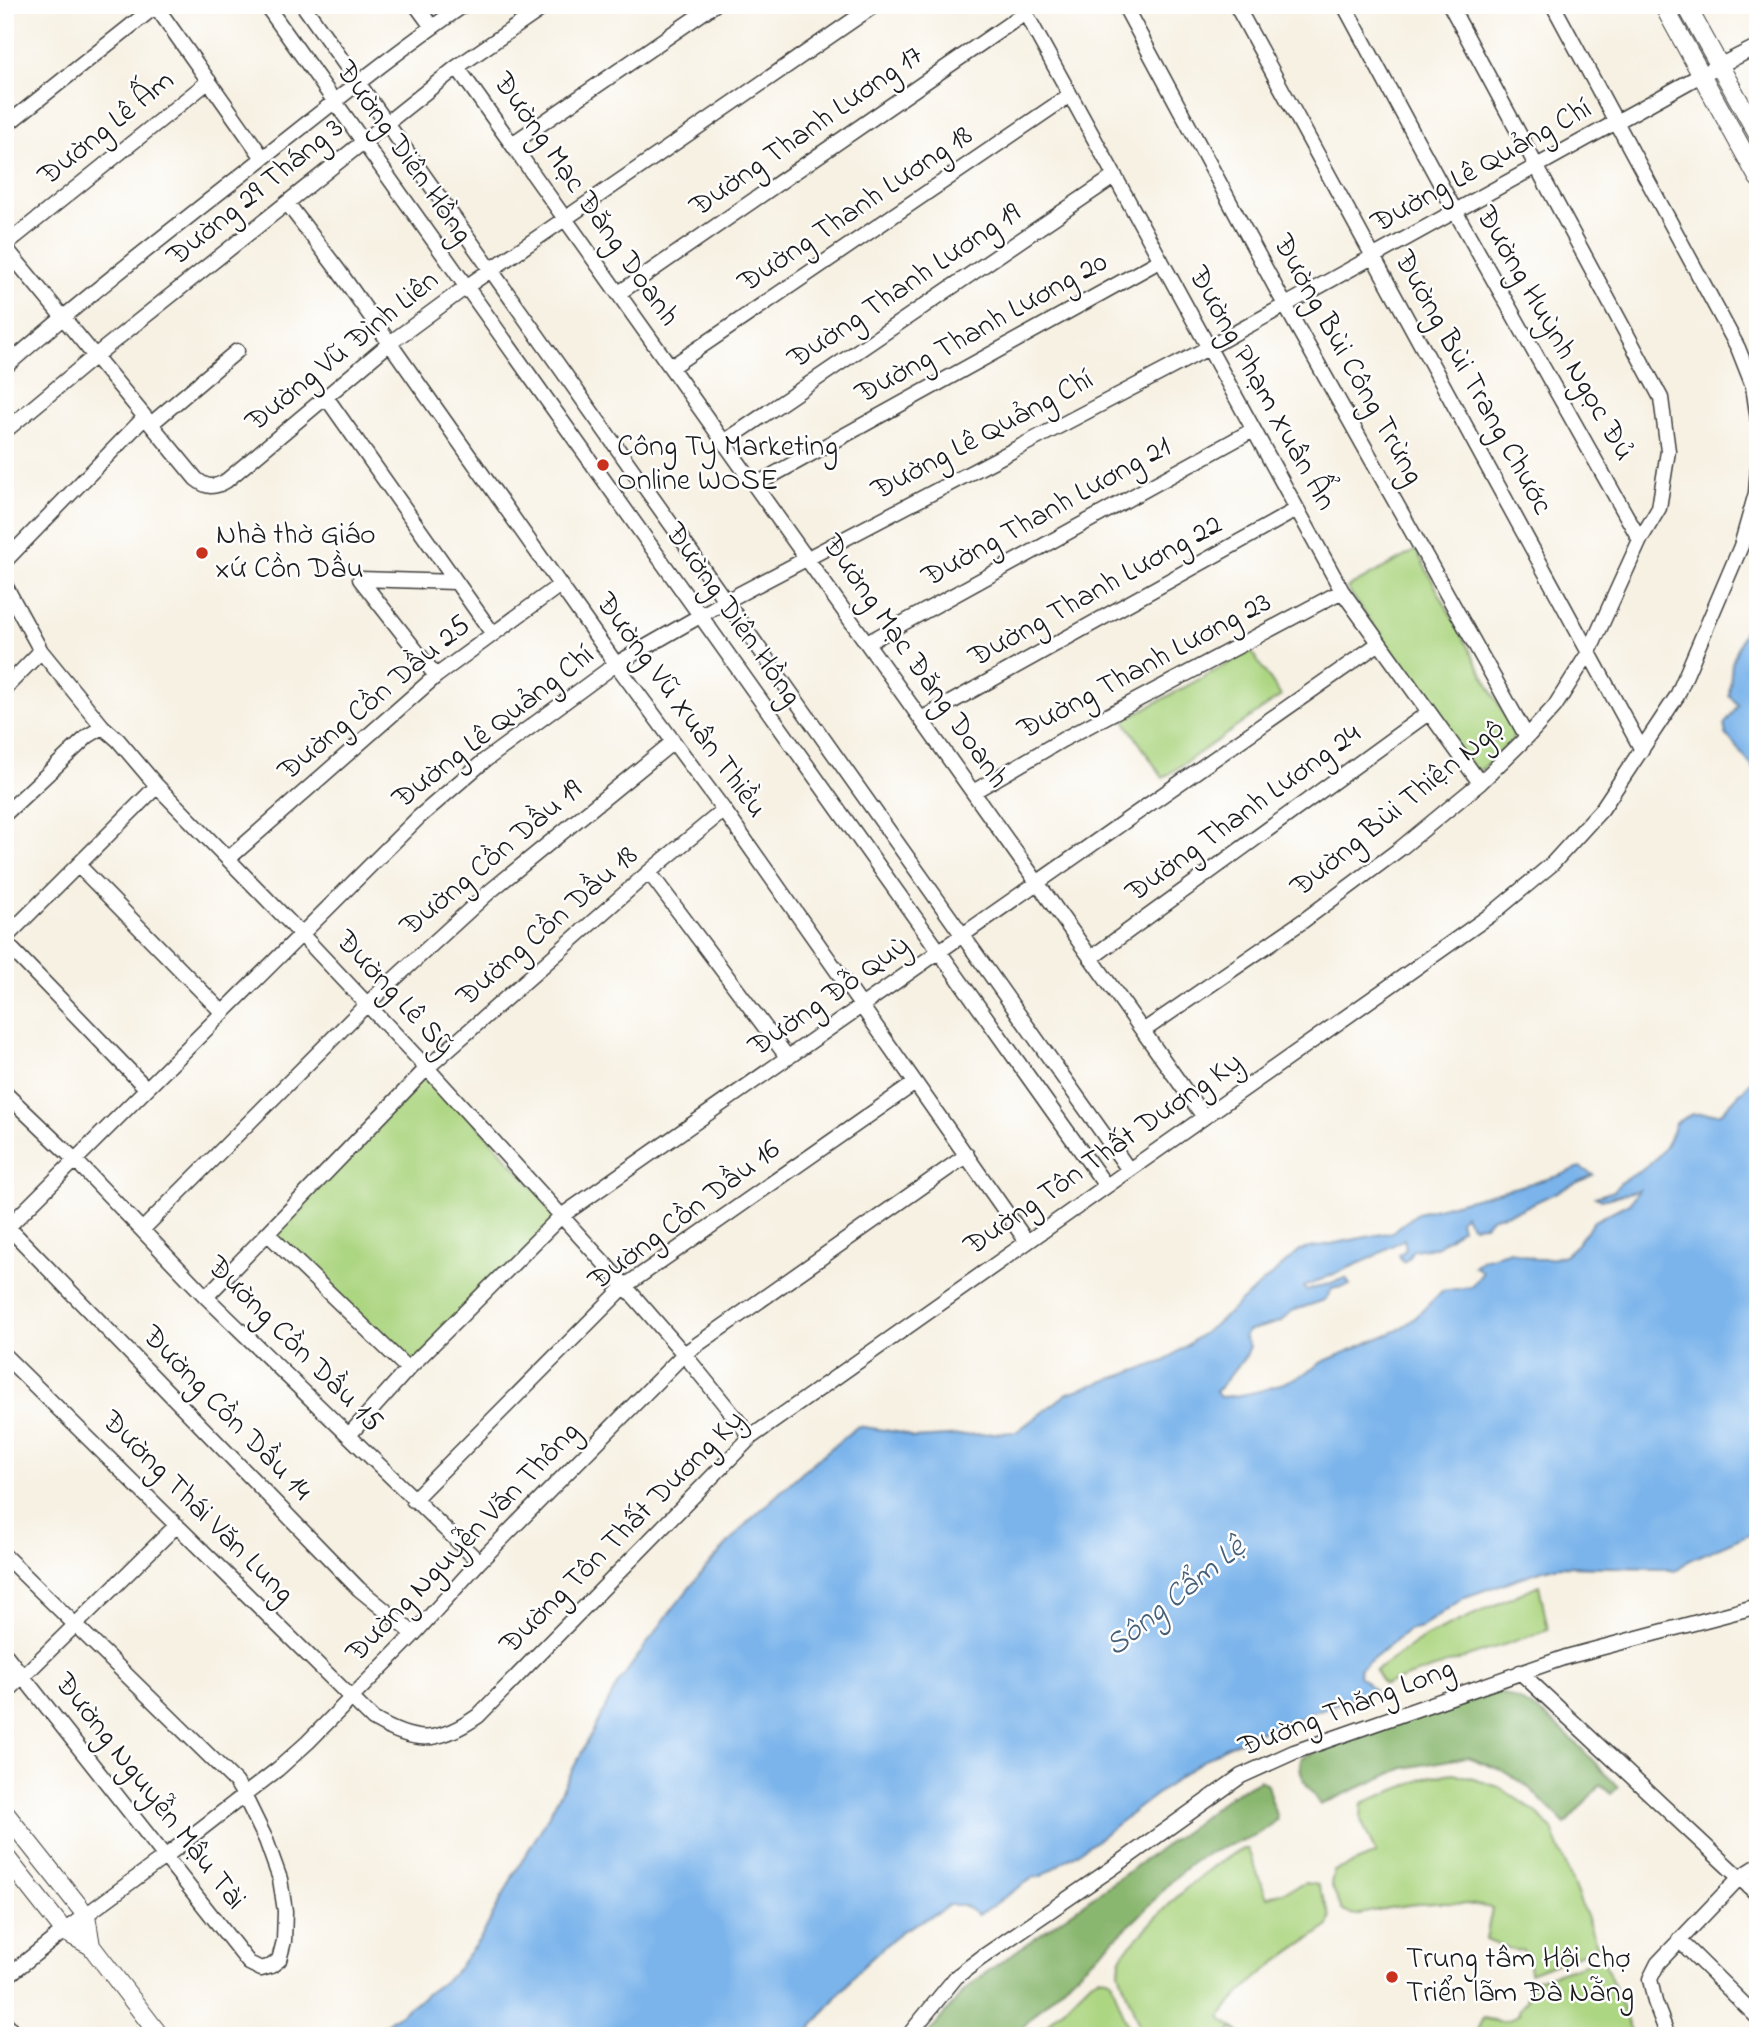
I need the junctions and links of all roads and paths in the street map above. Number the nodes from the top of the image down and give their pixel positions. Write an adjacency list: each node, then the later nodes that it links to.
1 (156, 5): 22 (street); 28 (street)
2 (266, 5): 25 (street, Đường Diên Hồng)
3 (303, 5): 23 (street, Đường Diên Hồng)
4 (416, 5): 17 (street)
5 (464, 5): 17 (street, Đường 29 Tháng 3)
6 (547, 5): 19 (street, Đường 29 Tháng 3)
7 (715, 5): 31 (street)
8 (876, 5): 38 (street, Đường Vũ Đình Liên)
9 (1124, 5): 45 (street, Đường Bùi Công Trừng)
10 (1236, 5): 40 (street, Đường Bùi Trang Chước)
11 (1344, 5): 37 (street, Đường Huỳnh Ngọc Đủ)
12 (1450, 5): 33 (street, Đường Bùi Thiện Ngộ)
13 (1553, 5): 26 (street)
14 (1663, 5): 21 (main road)
15 (1686, 5): 20 (main road)
16 (1023, 9): 24 (street, Đường Phạm Xuân Ẩn); 44 (street, Đường Thanh Lương 17)
17 (432, 27): 23 (street, Đường 29 Tháng 3)
18 (1758, 47): 20 (street, Đường Lê Quảng Chí)
19 (457, 66): 27 (street, Đường 29 Tháng 3); 31 (street, Đường Mạc Đăng Doanh)
20 (1720, 66): 21 (street, Đường Lê Quảng Chí); 29 (main road)
21 (1701, 75): 26 (street, Đường Lê Quảng Chí); 35 (main road)
22 (209, 82): 32 (street); 39 (street, Đường Lê Ấm)
23 (358, 83): 25 (street, Đường 29 Tháng 3); 27 (street, Đường Diên Hồng)
24 (1070, 95): 34 (street, Đường Phạm Xuân Ẩn); 52 (street, Đường Thanh Lương 18)
25 (335, 102): 30 (street, Đường Diên Hồng); 32 (street, Đường 29 Tháng 3)
26 (1617, 122): 33 (street, Đường Lê Quảng Chí); 55 (street)
27 (386, 123): 30 (street, Đường 29 Tháng 3); 42 (street, Đường Diên Hồng)
28 (5, 126)
29 (1758, 135)
30 (363, 142): 36 (street, Đường 29 Tháng 3); 43 (street, Đường Diên Hồng)
31 (512, 144): 38 (street, Đường Mạc Đăng Doanh)
32 (263, 158): 46 (street, Đường 29 Tháng 3)
33 (1538, 166): 37 (street, Đường Lê Quảng Chí); 62 (street, Đường Bùi Thiện Ngộ)
34 (1115, 176): 41 (street, Đường Phạm Xuân Ẩn); 58 (street, Đường Thanh Lương 19)
35 (1758, 178)
36 (287, 202): 47 (street, Đường Vũ Xuân Thiều); 50 (street, Đường 29 Tháng 3)
37 (1455, 211): 40 (street, Đường Lê Quảng Chí); 62 (street, Đường Huỳnh Ngọc Đủ)
38 (565, 217): 42 (street, Đường Vũ Đình Liên); 44 (street, Đường Mạc Đăng Doanh)
39 (5, 246): 46 (street, Đường Vũ Đình Liên)
40 (1373, 256): 45 (street, Đường Lê Quảng Chí); 75 (street, Đường Bùi Trang Chước)
41 (1161, 260): 48 (street, Đường Phạm Xuân Ẩn); 60 (street, Đường Thanh Lương 20)
42 (490, 269): 43 (street, Đường Vũ Đình Liên); 69 (street, Đường Diên Hồng)
43 (466, 286): 47 (street, Đường Vũ Đình Liên); 70 (street, Đường Diên Hồng)
44 (619, 293): 52 (street, Đường Mạc Đăng Doanh)
45 (1285, 305): 48 (street, Đường Lê Quảng Chí); 82 (street, Đường Bùi Công Trừng)
46 (63, 316): 50 (street, Đường Vũ Đình Liên); 51 (street, Đường 29 Tháng 3)
47 (390, 343): 53 (street, Đường Vũ Đình Liên); 67 (street, Đường Vũ Xuân Thiều)
48 (1208, 348): 56 (street, Đường Phạm Xuân Ẩn); 63 (street, Đường Lê Quảng Chí)
49 (237, 351): 54 (street)
50 (95, 356): 54 (street, Đường Vũ Đình Liên); 57 (street, Đường 29 Tháng 3)
51 (5, 367)
52 (671, 367): 58 (street, Đường Mạc Đăng Doanh)
53 (326, 397): 54 (street, Đường Vũ Đình Liên); 65 (street)
54 (148, 420): 64 (street)
55 (1758, 420)
56 (1253, 430): 61 (street, Đường Phạm Xuân Ẩn); 72 (street, Đường Thanh Lương 21)
57 (5, 431)
58 (724, 442): 60 (street, Đường Mạc Đăng Doanh)
59 (1758, 468): 84 (street, Đường Tôn Thất Dương Kỵ)
60 (755, 485): 63 (street, Đường Mạc Đăng Doanh)
61 (1296, 510): 68 (street, Đường Phạm Xuân Ẩn); 80 (street, Đường Thanh Lương 22)
62 (1640, 540): 75 (street, Đường Bùi Thiện Ngộ)
63 (809, 558): 69 (street, Đường Lê Quảng Chí); 72 (street, Đường Mạc Đăng Doanh)
64 (5, 561)
65 (455, 582): 71 (street); 77 (street)
66 (5, 585): 74 (street, Đường Lê Sỹ)
67 (560, 585): 71 (street, Đường Cồn Dầu 25); 76 (street, Đường Vũ Xuân Thiều)
68 (1342, 591): 73 (street, Đường Phạm Xuân Ẩn); 87 (street, Đường Thanh Lương 23)
69 (726, 601): 70 (street, Đường Lê Quảng Chí); 95 (street, Đường Diên Hồng)
70 (701, 617): 76 (street, Đường Lê Quảng Chí); 97 (street, Đường Diên Hồng)
71 (493, 634): 77 (street, Đường Cồn Dầu 25)
72 (867, 643): 80 (street, Đường Mạc Đăng Doanh)
73 (1378, 644): 79 (street, Đường Phạm Xuân Ẩn); 93 (street, Đường Đỗ Quỳ)
74 (41, 651): 78 (street); 81 (street, Đường Lê Sỹ)
75 (1589, 652): 82 (street, Đường Bùi Thiện Ngộ); 84 (street, Đường Bùi Trang Chước)
76 (616, 664): 83 (street, Đường Vũ Xuân Thiều); 94 (street, Đường Lê Quảng Chí)
77 (436, 676): 90 (street, Đường Cồn Dầu 25)
78 (5, 688)
79 (1428, 713): 85 (street, Đường Phạm Xuân Ẩn); 98 (street, Đường Thanh Lương 24)
80 (921, 719): 87 (street, Đường Mạc Đăng Doanh)
81 (103, 727): 86 (street, Đường Lê Sỹ); 89 (street)
82 (1527, 737): 85 (street, Đường Bùi Thiện Ngộ)
83 (673, 742): 88 (street, Đường Vũ Xuân Thiều); 99 (street, Đường Cồn Dầu 19)
84 (1642, 750): 108 (street, Đường Tôn Thất Dương Kỵ)
85 (1480, 783): 102 (street, Đường Bùi Thiện Ngộ)
86 (157, 786): 90 (street, Đường Lê Sỹ); 91 (street)
87 (973, 792): 93 (street, Đường Mạc Đăng Doanh)
88 (724, 810): 92 (street, Đường Cồn Dầu 18); 100 (street, Đường Vũ Xuân Thiều)
89 (5, 814)
90 (228, 859): 94 (street, Đường Lê Sỹ)
91 (79, 866): 96 (street); 101 (street)
92 (649, 872): 103 (street); 104 (street, Đường Cồn Dầu 18)
93 (1037, 881): 95 (street, Đường Đỗ Quỳ); 98 (street, Đường Mạc Đăng Doanh)
94 (301, 934): 99 (street, Đường Lê Sỹ); 101 (street, Đường Lê Quảng Chí)
95 (963, 936): 97 (street, Đường Đỗ Quỳ); 111 (street, Đường Diên Hồng)
96 (5, 940): 106 (street)
97 (939, 952): 100 (street, Đường Đỗ Quỳ); 112 (street, Đường Diên Hồng)
98 (1091, 958): 102 (street, Đường Mạc Đăng Doanh)
99 (366, 1003): 104 (street, Đường Lê Sỹ); 115 (street, Đường Cồn Dầu 19)
100 (861, 1006): 103 (street, Đường Đỗ Quỳ); 105 (street, Đường Vũ Xuân Thiều)
101 (223, 1013): 106 (street, Đường Lê Quảng Chí)
102 (1143, 1031): 108 (street, Đường Mạc Đăng Doanh)
103 (788, 1058): 113 (street, Đường Đỗ Quỳ)
104 (427, 1068): 113 (street, Đường Lê Sỹ); 116 (street, Đường Cồn Dầu 18)
105 (915, 1083): 109 (street, Đường Vũ Xuân Thiều); 118 (street, Đường Cồn Dầu 16)
106 (146, 1088): 110 (street, Đường Lê Quảng Chí)
107 (5, 1093): 110 (street, Đường Cồn Dầu 15)
108 (1204, 1117): 111 (street, Đường Tôn Thất Dương Kỵ)
109 (967, 1154): 117 (street, Đường Vũ Xuân Thiều); 120 (street, Đường Nguyễn Văn Thông)
110 (76, 1161): 114 (street, Đường Lê Quảng Chí); 115 (street, Đường Cồn Dầu 15)
111 (1129, 1170): 112 (street, Đường Tôn Thất Dương Kỵ)
112 (1106, 1186): 117 (street, Đường Tôn Thất Dương Kỵ)
113 (560, 1217): 118 (street, Đường Lê Sỹ); 122 (street, Đường Đỗ Quỳ)
114 (6, 1227): 131 (street, Đường Cồn Dầu 14)
115 (142, 1230): 119 (street, Đường Cồn Dầu 15)
116 (268, 1234): 119 (street, Đường Cồn Dầu 18); 122 (street)
117 (1027, 1242): 124 (street, Đường Tôn Thất Dương Kỵ)
118 (625, 1286): 120 (street, Đường Lê Sỹ); 125 (street, Đường Cồn Dầu 16)
119 (206, 1297): 123 (street, Đường Cồn Dầu 15)
120 (684, 1354): 124 (street, Đường Lê Sỹ); 128 (street, Đường Nguyễn Văn Thông)
121 (5, 1356): 126 (street, Đường Thái Văn Lung)
122 (408, 1369): 123 (street, Đường Đỗ Quỳ)
123 (349, 1435): 125 (street, Đường Cồn Dầu 15)
124 (751, 1437): 136 (street, Đường Tôn Thất Dương Kỵ)
125 (413, 1500): 128 (street, Đường Cồn Dầu 15)
126 (177, 1525): 130 (street); 136 (street, Đường Thái Văn Lung)
127 (5, 1556): 130 (street)
128 (479, 1562): 131 (street, Đường Nguyễn Văn Thông)
129 (1758, 1605): 133 (street, Đường Thăng Long)
130 (75, 1625): 134 (street); 137 (street)
131 (414, 1634): 136 (street, Đường Nguyễn Văn Thông)
132 (5, 1654): 134 (street, Đường Nguyễn Mậu Tài)
133 (1520, 1672): 142 (street); 154 (street, Đường Thăng Long)
134 (24, 1676): 135 (street); 140 (street, Đường Nguyễn Mậu Tài)
135 (5, 1694)
136 (351, 1698): 137 (street, Đường Nguyễn Văn Thông)
137 (244, 1795): 140 (street, Đường Nguyễn Văn Thông); 140 (street, Đường Nguyễn Mậu Tài)
138 (5, 1812): 144 (main road)
139 (5, 1856): 145 (main road)
140 (166, 1856): 144 (street, Đường Nguyễn Văn Thông)
141 (1758, 1866): 142 (street)
142 (1739, 1878): 143 (street); 146 (street)
143 (1758, 1895)
144 (86, 1914): 145 (street, Đường Nguyễn Văn Thông); 147 (main road)
145 (64, 1931): 147 (main road); 148 (street, Đường Nguyễn Văn Thông)
146 (1679, 1940): 149 (street); 155 (street)
147 (91, 1946): 153 (main road)
148 (5, 1979)
149 (1754, 2015): 151 (street)
150 (5, 2023): 152 (street)
151 (1758, 2034)
152 (16, 2036)
153 (160, 2036)
154 (908, 2036)
155 (1668, 2036)

